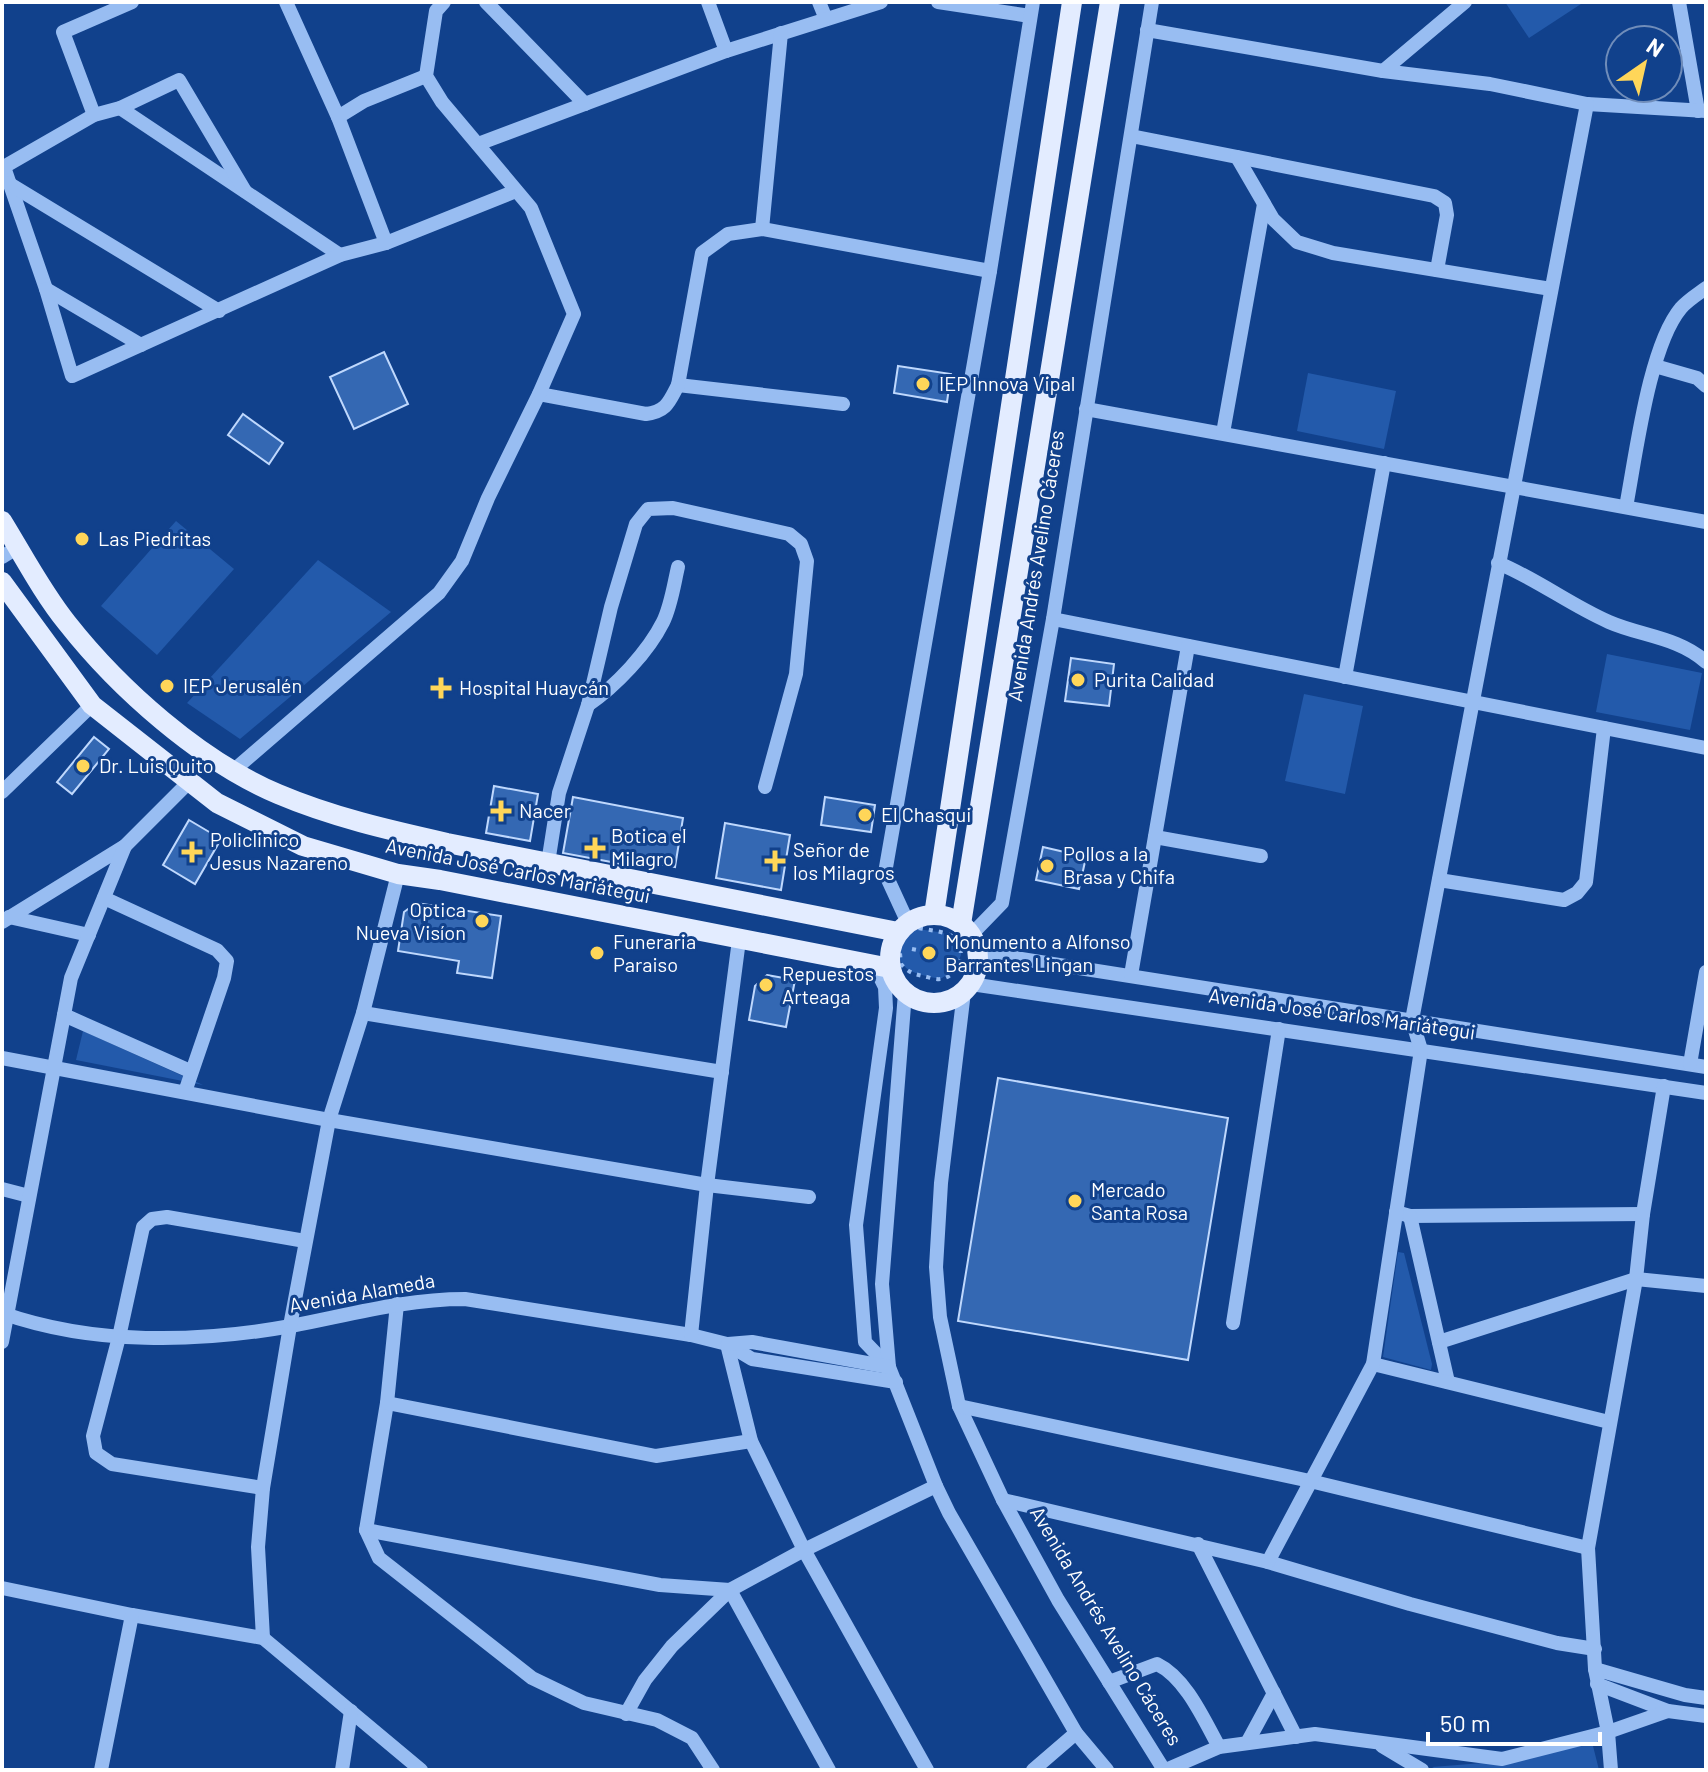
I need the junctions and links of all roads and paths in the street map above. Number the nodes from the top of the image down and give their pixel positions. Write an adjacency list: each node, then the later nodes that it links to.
1 (132, 2): 25 (street)
2 (286, 2): 26 (street)
3 (444, 2): 20 (street)
4 (486, 2): 21 (street)
5 (708, 2): 18 (street)
6 (819, 2): 15 (street)
7 (881, 2): 15 (street)
8 (938, 2): 14 (street)
9 (1072, 2): 83 (main road)
10 (1110, 2): 87 (main road, Avenida Andrés Avelino Cáceres)
11 (1152, 2): 16 (street, Avenida Andrés Avelino Cáceres)
12 (1465, 2): 19 (street)
13 (1679, 2): 24 (street)
14 (1032, 9): 39 (street)
15 (826, 19): 17 (street)
16 (1147, 30): 19 (street); 27 (street, Avenida Andrés Avelino Cáceres)
17 (781, 33): 18 (street); 35 (street)
18 (726, 51): 21 (street)
19 (1383, 71): 22 (street)
20 (426, 76): 26 (street); 28 (street)
21 (585, 104): 28 (street)
22 (1587, 104): 24 (street); 42 (street)
23 (120, 108): 25 (street); 32 (street); 32 (street)
24 (1702, 111)
25 (94, 115): 30 (street)
26 (338, 117): 36 (street)
27 (1131, 136): 29 (street); 50 (street, Avenida Andrés Avelino Cáceres)
28 (478, 144): 33 (street)
29 (1237, 157): 34 (street); 38 (street)
30 (3, 167): 31 (street)
31 (8, 183): 41 (street); 43 (street)
32 (245, 191): 37 (street)
33 (516, 191): 36 (street); 48 (street)
34 (1264, 204): 38 (street); 51 (street)
35 (762, 229): 39 (street); 46 (street)
36 (386, 243): 37 (street)
37 (340, 255): 43 (street)
38 (1437, 270): 42 (street)
39 (990, 271): 85 (street)
40 (1706, 288): 45 (street)
41 (46, 289): 44 (street); 44 (street)
42 (1551, 289): 53 (street)
43 (219, 311): 44 (street)
44 (141, 345)
45 (1655, 366): 47 (street); 54 (street)
46 (678, 385): 48 (street); 49 (street)
47 (1706, 386)
48 (539, 394): 70 (street)
49 (843, 404)
50 (1086, 409): 51 (street); 61 (street, Avenida Andrés Avelino Cáceres)
51 (1223, 433): 52 (street)
52 (1384, 463): 53 (street); 64 (street)
53 (1513, 486): 54 (street); 58 (street)
54 (1626, 507): 56 (street)
55 (2, 521): 57 (main road, Avenida José Carlos Mariátegui)
56 (1706, 522)
57 (10, 552): 70 (main road, Avenida José Carlos Mariátegui)
58 (1498, 563): 63 (street); 65 (street)
59 (678, 567): 67 (street)
60 (2, 582): 66 (main road, Avenida José Carlos Mariátegui)
61 (1053, 619): 62 (street); 87 (street, Avenida Andrés Avelino Cáceres)
62 (1188, 646): 64 (street); 74 (street)
63 (1706, 662)
64 (1345, 677): 65 (street)
65 (1472, 702): 68 (street); 81 (street)
66 (92, 705): 71 (main road, Avenida José Carlos Mariátegui); 73 (street)
67 (588, 705): 72 (street); 78 (street)
68 (1604, 728): 69 (street); 81 (street)
69 (1706, 748)
70 (234, 770): 75 (main road, Avenida José Carlos Mariátegui)
71 (190, 781): 76 (street); 79 (main road, Avenida José Carlos Mariátegui)
72 (765, 787)
73 (2, 792)
74 (1155, 837): 77 (street); 91 (street)
75 (447, 843): 78 (main road, Avenida José Carlos Mariátegui); 80 (main road)
76 (125, 846): 82 (street); 84 (street)
77 (1261, 856)
78 (548, 863): 85 (main road, Avenida José Carlos Mariátegui)
79 (398, 874): 80 (main road, Avenida José Carlos Mariátegui); 94 (street)
80 (440, 880): 88 (main road, Avenida José Carlos Mariátegui)
81 (1439, 880): 96 (street)
82 (104, 898): 86 (street); 103 (street)
83 (934, 915): 85 (main road); 87 (main road)
84 (6, 920): 86 (street)
85 (903, 928): 89 (main road)
86 (89, 935): 95 (street)
87 (970, 937): 91 (street, Avenida José Carlos Mariátegui); 93 (main road)
88 (739, 940): 89 (main road, Avenida José Carlos Mariátegui); 104 (street)
89 (882, 967): 92 (main road); 128 (street)
90 (1706, 972): 100 (street)
91 (1131, 975): 96 (street, Avenida José Carlos Mariátegui)
92 (908, 983): 92 (path); 93 (main road); 128 (street)
93 (968, 988): 97 (street, Avenida José Carlos Mariátegui); 132 (street, Avenida Andrés Avelino Cáceres)
94 (363, 1013): 104 (street); 108 (street)
95 (64, 1015): 102 (street); 103 (street)
96 (1412, 1020): 98 (street); 100 (street, Avenida José Carlos Mariátegui)
97 (1279, 1029): 98 (street, Avenida José Carlos Mariátegui); 120 (street)
98 (1421, 1050): 105 (street, Avenida José Carlos Mariátegui); 113 (street)
99 (2, 1058): 102 (street)
100 (1690, 1064): 101 (street, Avenida José Carlos Mariátegui)
101 (1706, 1067)
102 (53, 1069): 106 (street); 111 (street)
103 (190, 1071): 106 (street)
104 (722, 1072): 109 (street)
105 (1664, 1086): 107 (street, Avenida José Carlos Mariátegui); 114 (street)
106 (185, 1092): 108 (street)
107 (1706, 1093)
108 (329, 1120): 109 (street); 115 (street)
109 (707, 1185): 112 (street); 122 (street)
110 (2, 1189): 111 (street)
111 (29, 1196): 119 (street)
112 (809, 1197)
113 (1403, 1214): 114 (street); 125 (street); 127 (street)
114 (1643, 1214): 116 (street)
115 (305, 1241): 121 (street); 123 (street)
116 (1636, 1279): 117 (street); 125 (street); 133 (street)
117 (1706, 1286)
118 (397, 1304): 121 (street, Avenida Alameda); 122 (street, Avenida Alameda); 131 (street)
119 (4, 1314): 123 (street, Avenida Alameda); 124 (street)
120 (1233, 1323)
121 (290, 1326): 123 (street, Avenida Alameda); 137 (street)
122 (691, 1335): 126 (street, Avenida Alameda)
123 (119, 1337): 137 (street)
124 (2, 1342)
125 (1439, 1342): 130 (street)
126 (727, 1344): 128 (street, Avenida Alameda); 129 (street, Avenida Alameda); 134 (street)
127 (1373, 1364): 130 (street); 135 (street)
128 (889, 1367): 129 (street)
129 (896, 1382): 136 (street)
130 (1448, 1382): 133 (street)
131 (387, 1403): 134 (street); 139 (street)
132 (959, 1406): 135 (street); 138 (street, Avenida Andrés Avelino Cáceres)
133 (1609, 1422): 141 (street)
134 (751, 1441): 142 (street)
135 (1310, 1481): 141 (street); 143 (street)
136 (936, 1486): 142 (street); 158 (street)
137 (263, 1488): 147 (street)
138 (1003, 1500): 140 (street); 150 (street, Avenida Andrés Avelino Cáceres)
139 (366, 1530): 145 (street); 155 (street)
140 (1198, 1544): 143 (street); 151 (street)
141 (1588, 1548): 148 (street)
142 (804, 1550): 145 (street); 168 (street)
143 (1268, 1562): 148 (street)
144 (2, 1588): 146 (street)
145 (730, 1590): 155 (street); 167 (street)
146 (132, 1615): 147 (street); 163 (street)
147 (263, 1638): 153 (street)
148 (1595, 1649): 149 (street)
149 (1596, 1676): 152 (street); 154 (street); 157 (street)
150 (1109, 1682): 162 (street); 171 (street, Avenida Andrés Avelino Cáceres)
151 (1274, 1693): 159 (street); 161 (street)
152 (1706, 1698)
153 (351, 1711): 164 (street); 165 (street)
154 (1668, 1711): 156 (street); 157 (street)
155 (626, 1714): 166 (street)
156 (1706, 1716)
157 (1608, 1732): 160 (street); 173 (street)
158 (1076, 1733): 169 (street); 170 (street)
159 (1296, 1737): 160 (street); 161 (street)
160 (1375, 1741): 172 (street)
161 (1247, 1743): 162 (street)
162 (1219, 1747): 171 (street)
163 (101, 1770)
164 (342, 1770)
165 (421, 1770)
166 (713, 1770)
167 (829, 1770)
168 (927, 1770)
169 (1033, 1770)
170 (1107, 1770)
171 (1165, 1770)
172 (1422, 1770)
173 (1611, 1770)

